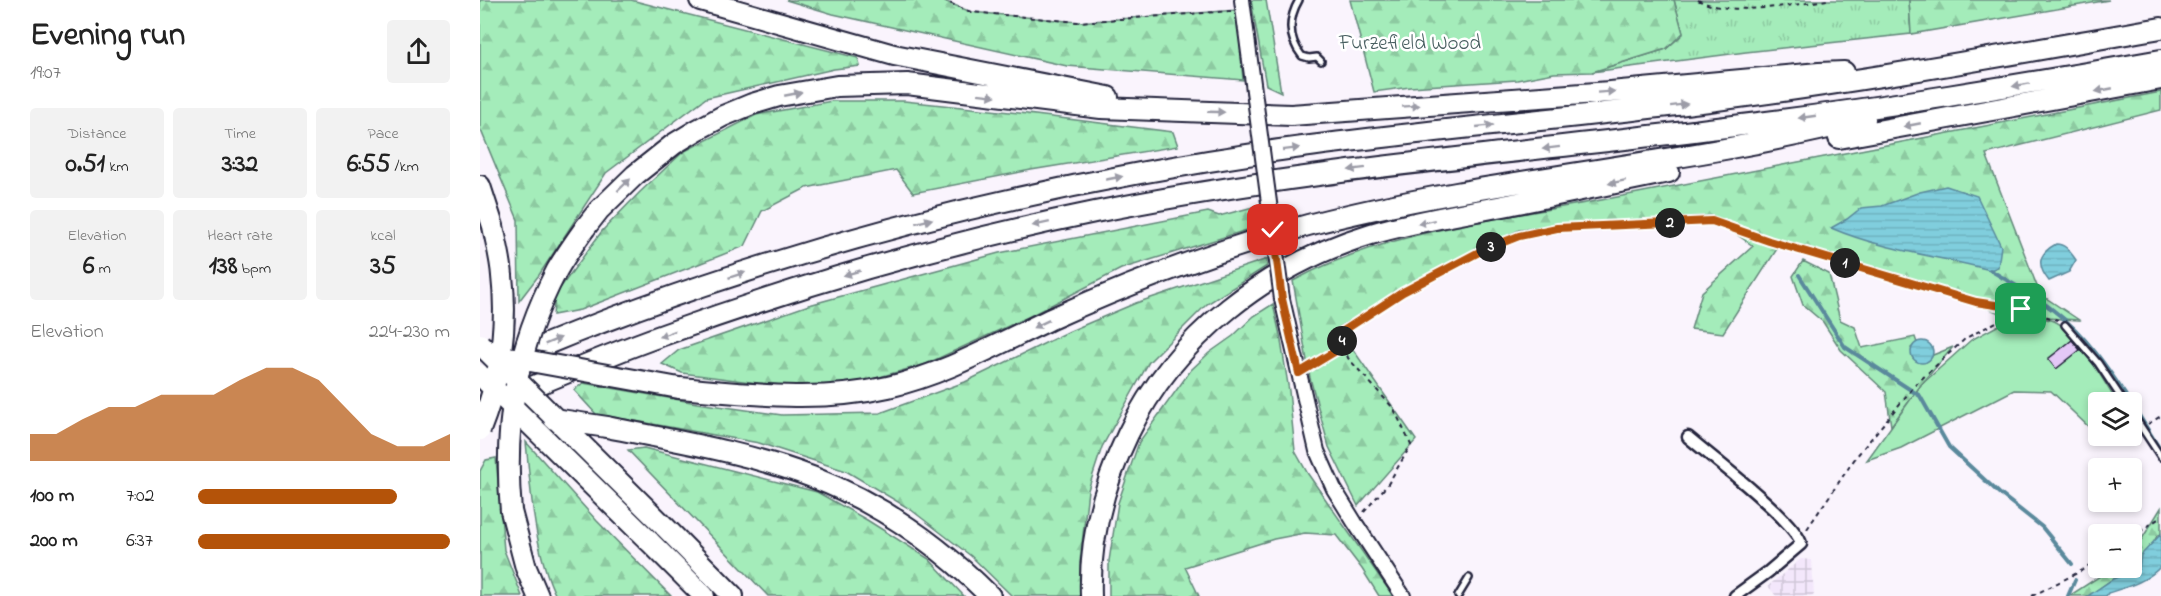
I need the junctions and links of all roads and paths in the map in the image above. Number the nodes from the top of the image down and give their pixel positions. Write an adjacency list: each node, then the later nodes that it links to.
1 (700, 0): 13 (highway)
2 (942, 0): 6 (path)
3 (1299, 0): 9 (lane)
4 (1698, 0): 5 (path)
5 (1827, 0)
6 (1242, 5): 20 (street, bridge)
7 (2161, 28): 10 (highway)
8 (2161, 60): 12 (highway, one-way to 12)
9 (1321, 61)
10 (1913, 72): 13 (highway, one-way to 10); 21 (highway, one-way to 10)
11 (2161, 79): 40 (highway, one-way to 40)
12 (1952, 97): 19 (highway, one-way to 19, bridge); 23 (highway, one-way to 23)
13 (1158, 110): 36 (highway, one-way to 13, bridge)
14 (480, 186): 27 (highway, bridge)
15 (2021, 309): 16 (path); 18 (path); 33 (path)
16 (2065, 325): 22 (lane)
17 (480, 344): 38 (highway, bridge)
18 (1344, 346): 20 (path); 31 (path)
19 (480, 351)
20 (1299, 373): 31 (street)
21 (480, 374): 37 (highway, bridge)
22 (2117, 392)
23 (480, 407): 39 (highway, bridge)
24 (2161, 416): 25 (path)
25 (2149, 422)
26 (2142, 428): 29 (lane)
27 (480, 429)
28 (1688, 438): 33 (street)
29 (2161, 457)
30 (2161, 517): 32 (path)
31 (1354, 523): 41 (street)
32 (2142, 530)
33 (1800, 539): 43 (street)
34 (2088, 566): 44 (path)
35 (1468, 578): 42 (lane)
36 (538, 596)
37 (704, 596)
38 (733, 596)
39 (990, 596)
40 (1091, 596)
41 (1403, 596)
42 (1458, 596)
43 (1736, 596)
44 (2032, 596)

